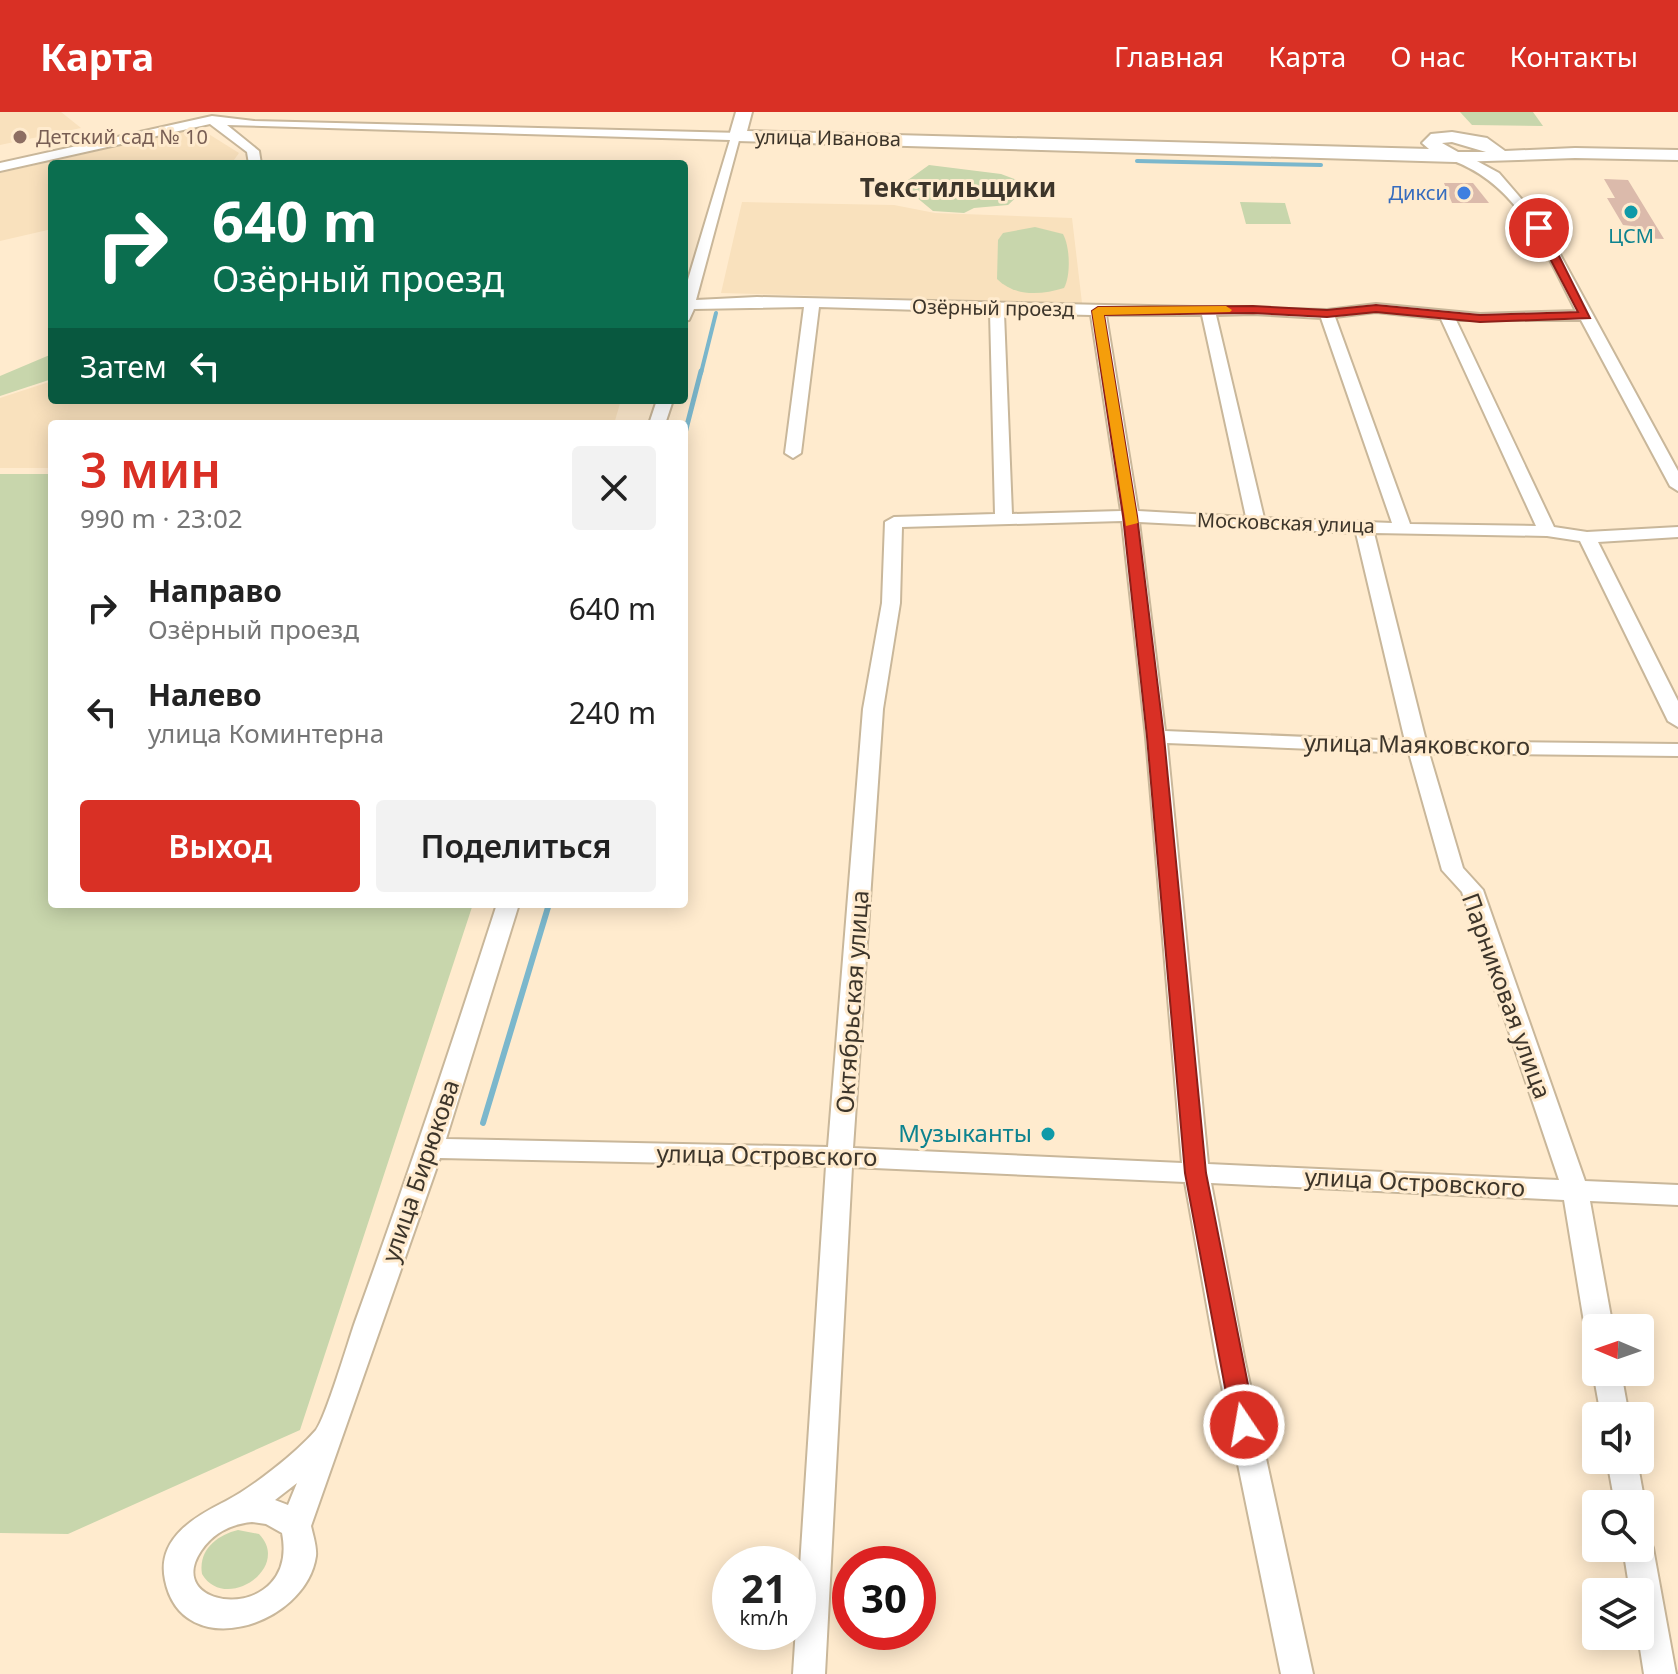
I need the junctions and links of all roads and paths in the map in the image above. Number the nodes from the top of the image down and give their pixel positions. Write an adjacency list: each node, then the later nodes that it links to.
1 (200, 112): 3 (street)
2 (744, 112): 5 (street)
3 (212, 120): 5 (street, улица Иванова); 11 (street); 13 (street)
4 (1439, 130): 6 (street); 7 (street); 10 (street)
5 (737, 136): 7 (street, улица Иванова); 14 (street)
6 (1481, 142): 8 (street); 12 (street)
7 (1342, 151): 10 (street, улица Иванова)
8 (1569, 153): 9 (street); 12 (street, улица Иванова)
9 (1678, 155)
10 (1450, 156): 12 (street, улица Иванова)
11 (254, 160)
12 (1491, 162): 21 (street)
13 (0, 167)
14 (688, 301)
15 (812, 303): 16 (street, Озёрный проезд); 17 (street, Озёрный проезд); 23 (street)
16 (997, 308): 18 (street, Озёрный проезд); 26 (street)
17 (688, 311)
18 (1098, 311): 19 (street, Озёрный проезд); 25 (street)
19 (1208, 311): 20 (street, Озёрный проезд); 28 (street)
20 (1327, 314): 22 (street, Озёрный проезд); 29 (street)
21 (1586, 315): 22 (street, Озёрный проезд); 24 (street)
22 (1447, 316): 31 (street)
23 (793, 453)
24 (1678, 486)
25 (1130, 516): 26 (street, Московская улица); 28 (street, Московская улица); 35 (street)
26 (1004, 521): 27 (street, Московская улица)
27 (894, 522): 40 (street, Октябрьская улица)
28 (1256, 522): 30 (street, Московская улица)
29 (1402, 526): 30 (street, Московская улица); 31 (street, Московская улица)
30 (1364, 528): 36 (street, Парниковая улица)
31 (1547, 531): 33 (street, Московская улица)
32 (1678, 532): 33 (street, Московская улица)
33 (1587, 537): 34 (street)
34 (1678, 721)
35 (1156, 737): 36 (street, улица Маяковского); 41 (street)
36 (1417, 747): 37 (street, улица Маяковского); 42 (street, Парниковая улица)
37 (1678, 750)
38 (507, 908): 39 (street, улица Бирюкова)
39 (431, 1148): 40 (street, улица Островского); 45 (street, улица Бирюкова)
40 (841, 1157): 41 (street, улица Островского); 49 (street, Октябрьская улица)
41 (1196, 1173): 42 (street, улица Островского); 50 (street)
42 (1575, 1190): 43 (street, улица Островского); 44 (street, Парниковая улица)
43 (1678, 1195)
44 (1597, 1314)
45 (328, 1436): 46 (street, улица Бирюкова); 47 (street, улица Бирюкова)
46 (238, 1509): 47 (street); 47 (street, улица Бирюкова)
47 (296, 1526)
48 (1640, 1562): 51 (street)
49 (809, 1674)
50 (1297, 1674)
51 (1660, 1674)

